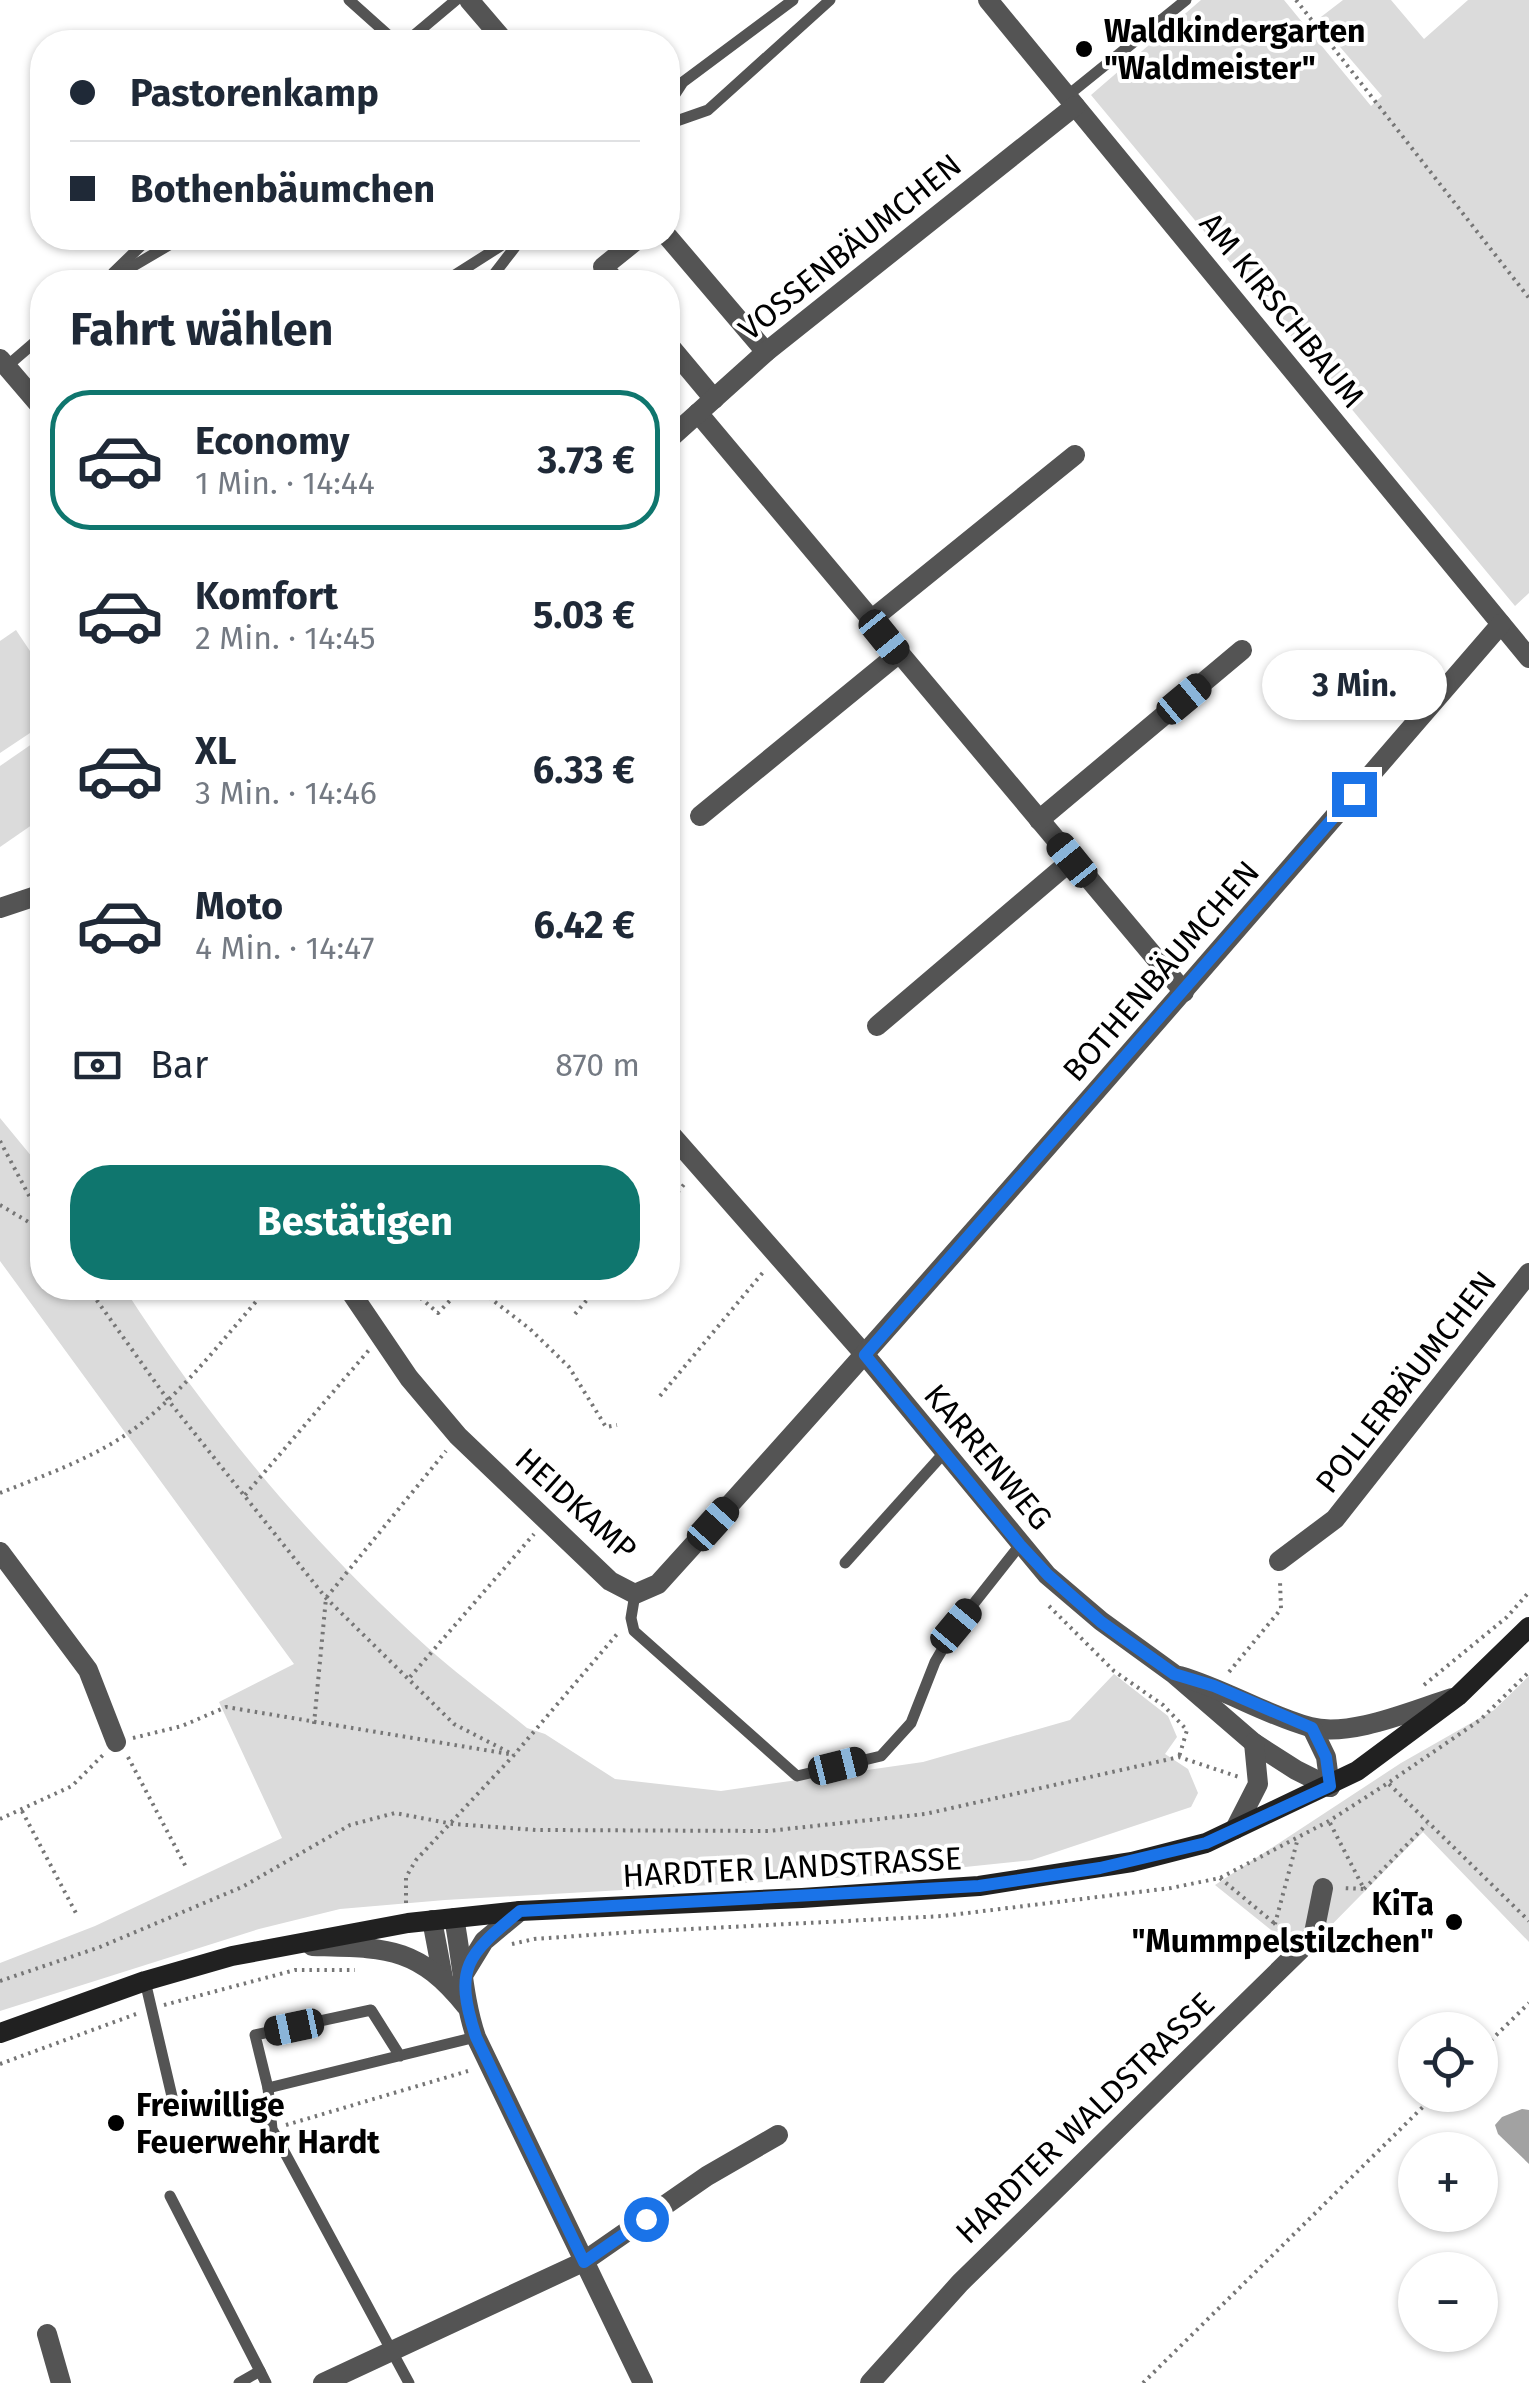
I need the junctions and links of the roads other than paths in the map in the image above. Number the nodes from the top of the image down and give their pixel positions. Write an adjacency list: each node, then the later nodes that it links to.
1 (349, 0): 8 (lane)
2 (456, 0): 9 (lane)
3 (468, 0): 10 (street)
4 (794, 0): 11 (lane)
5 (830, 0): 13 (lane)
6 (988, 0): 12 (street, AM KIRSCHBAUM)
7 (1186, 0): 12 (lane, VOSSENBÄUMCHEN)
8 (383, 30)
9 (420, 30)
10 (494, 30)
11 (680, 87)
12 (1071, 101): 26 (street, VOSSENBÄUMCHEN); 34 (street, AM KIRSCHBAUM)
13 (680, 120)
14 (137, 250): 20 (lane)
15 (160, 250): 21 (lane)
16 (493, 250): 22 (lane)
17 (513, 250): 23 (lane)
18 (624, 250): 24 (street)
19 (679, 250): 26 (street)
20 (117, 270)
21 (126, 270)
22 (463, 270)
23 (497, 270)
24 (606, 270)
25 (30, 344): 27 (lane)
26 (766, 352): 30 (street, VOSSENBÄUMCHEN)
27 (3, 363): 29 (street)
28 (680, 364): 30 (street)
29 (30, 394)
30 (706, 406): 31 (street, VOSSENBÄUMCHEN); 33 (street)
31 (680, 429)
32 (1075, 455): 33 (street)
33 (870, 620): 36 (street)
34 (1500, 624): 37 (street, AM KIRSCHBAUM); 43 (street, BOTHENBÄUMCHEN)
35 (1242, 650): 39 (street)
36 (898, 654): 38 (street); 39 (street)
37 (1529, 658)
38 (700, 816)
39 (1039, 820): 40 (street)
40 (1072, 860): 43 (street); 44 (street)
41 (30, 898): 42 (street)
42 (0, 908)
43 (1184, 992): 48 (street, BOTHENBÄUMCHEN)
44 (876, 1026)
45 (680, 1145): 48 (street, KARRENWEG)
46 (1529, 1273): 52 (street, POLLERBÄUMCHEN)
47 (356, 1300): 54 (street, HEIDKAMP)
48 (865, 1355): 49 (street, KARRENWEG); 54 (street, HEIDKAMP)
49 (944, 1454): 50 (street, KARRENWEG); 53 (lane)
50 (1020, 1545): 54 (lane); 56 (street, KARRENWEG)
51 (0, 1552): 59 (street)
52 (1279, 1561)
53 (845, 1563)
54 (636, 1594)
55 (1529, 1626): 57 (main road, HARDTER LANDSTRASSE)
56 (1174, 1674): 58 (street, KARRENWEG); 60 (street, KARRENWEG)
57 (1458, 1696): 58 (street, KARRENWEG); 61 (main road, HARDTER LANDSTRASSE)
58 (1312, 1728): 61 (street)
59 (116, 1742)
60 (1254, 1743): 61 (street, KARRENWEG); 62 (street)
61 (1330, 1786): 62 (main road, HARDTER LANDSTRASSE)
62 (1235, 1829): 64 (main road, HARDTER LANDSTRASSE)
63 (1323, 1888): 88 (street, HARDTER WALDSTRASSE)
64 (520, 1911): 65 (main road, HARDTER LANDSTRASSE); 68 (street)
65 (454, 1918): 66 (main road, HARDTER LANDSTRASSE); 68 (street)
66 (432, 1920): 67 (main road, HARDTER LANDSTRASSE); 69 (street)
67 (285, 1946): 69 (street); 70 (main road, HARDTER LANDSTRASSE)
68 (464, 1972): 71 (street)
69 (443, 1978): 71 (street)
70 (145, 1981): 72 (main road, HARDTER LANDSTRASSE); 76 (lane)
71 (466, 2006): 73 (street)
72 (0, 2034)
73 (476, 2037): 74 (lane); 79 (street)
74 (400, 2056): 75 (lane); 75 (lane)
75 (268, 2088): 81 (lane)
76 (174, 2104)
77 (778, 2135): 79 (street)
78 (170, 2196): 82 (lane)
79 (584, 2262): 81 (street); 87 (street)
80 (47, 2334): 83 (street)
81 (392, 2349): 85 (street); 86 (lane)
82 (263, 2377): 84 (lane)
83 (61, 2383)
84 (239, 2383)
85 (323, 2383)
86 (409, 2383)
87 (643, 2383)
88 (870, 2383)

